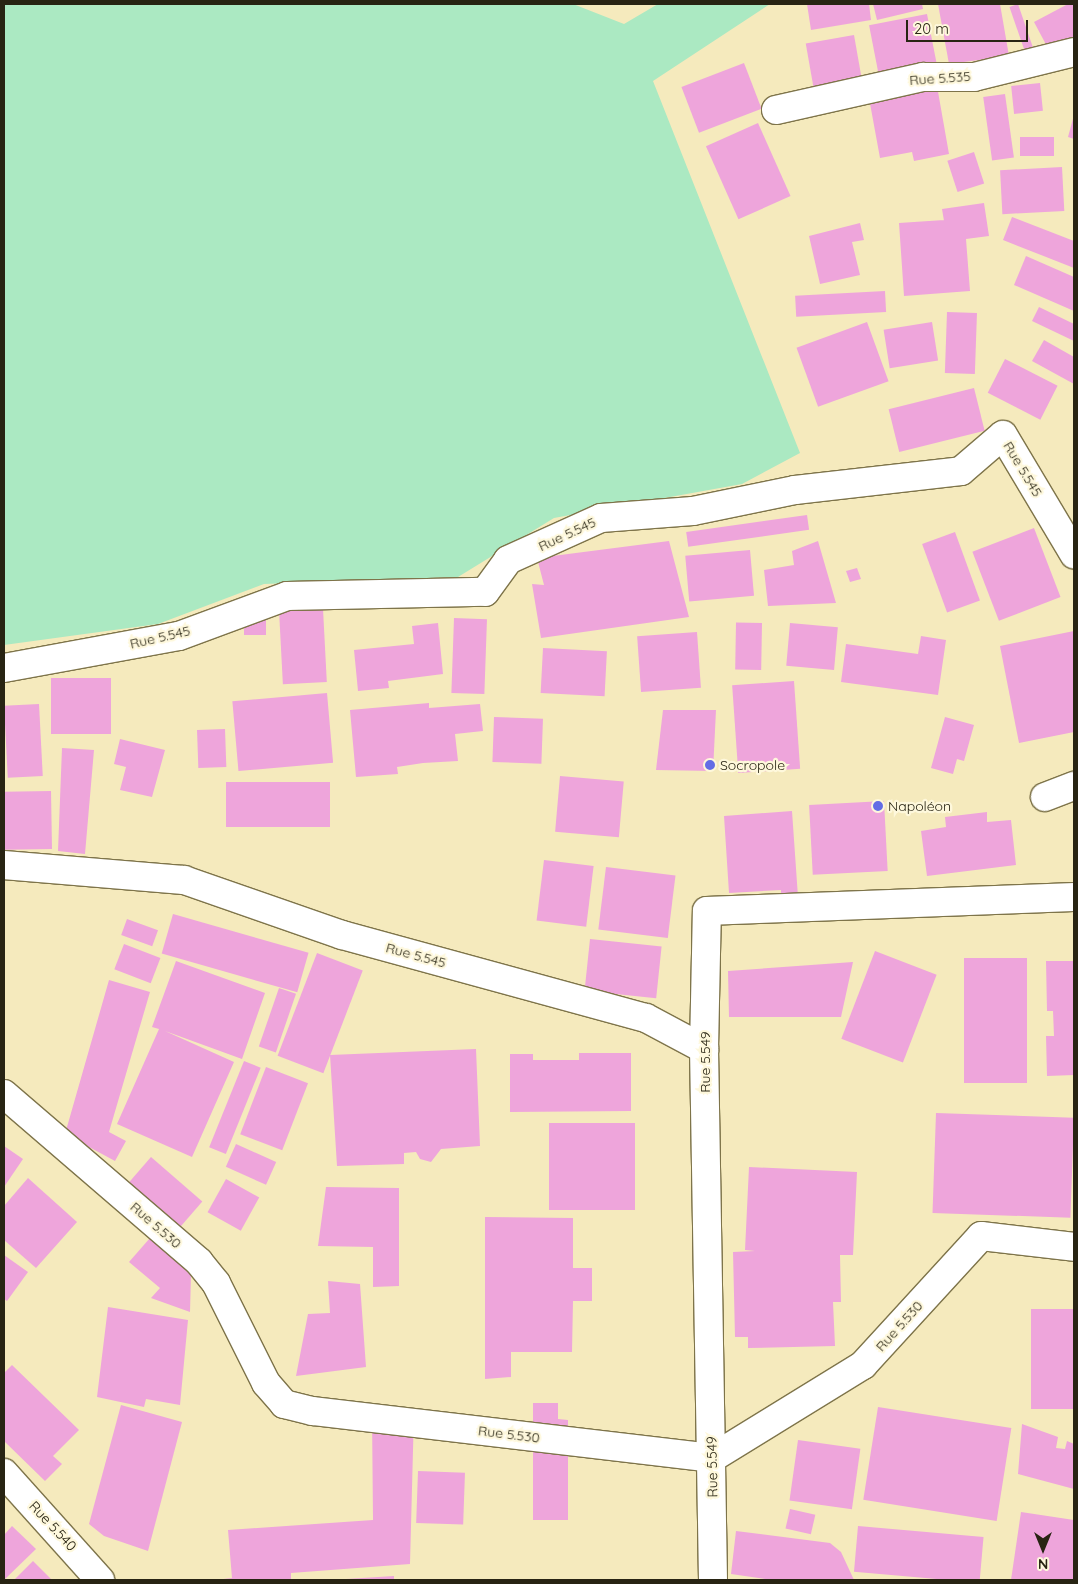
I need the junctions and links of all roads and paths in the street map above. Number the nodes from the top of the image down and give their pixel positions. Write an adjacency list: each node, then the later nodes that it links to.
1 (1074, 52): 2 (street, Rue 5.535)
2 (776, 110)
3 (1074, 554): 4 (street, Rue 5.545)
4 (4, 668)
5 (1074, 786): 6 (street)
6 (1045, 797)
7 (4, 865): 9 (street, Rue 5.545)
8 (1074, 897): 9 (street, Rue 5.549)
9 (704, 1049): 12 (street, Rue 5.549)
10 (4, 1094): 12 (street, Rue 5.530)
11 (1074, 1247): 12 (street, Rue 5.530)
12 (712, 1458): 15 (street, Rue 5.549)
13 (4, 1473): 14 (street, Rue 5.540)
14 (100, 1580)
15 (713, 1580)

